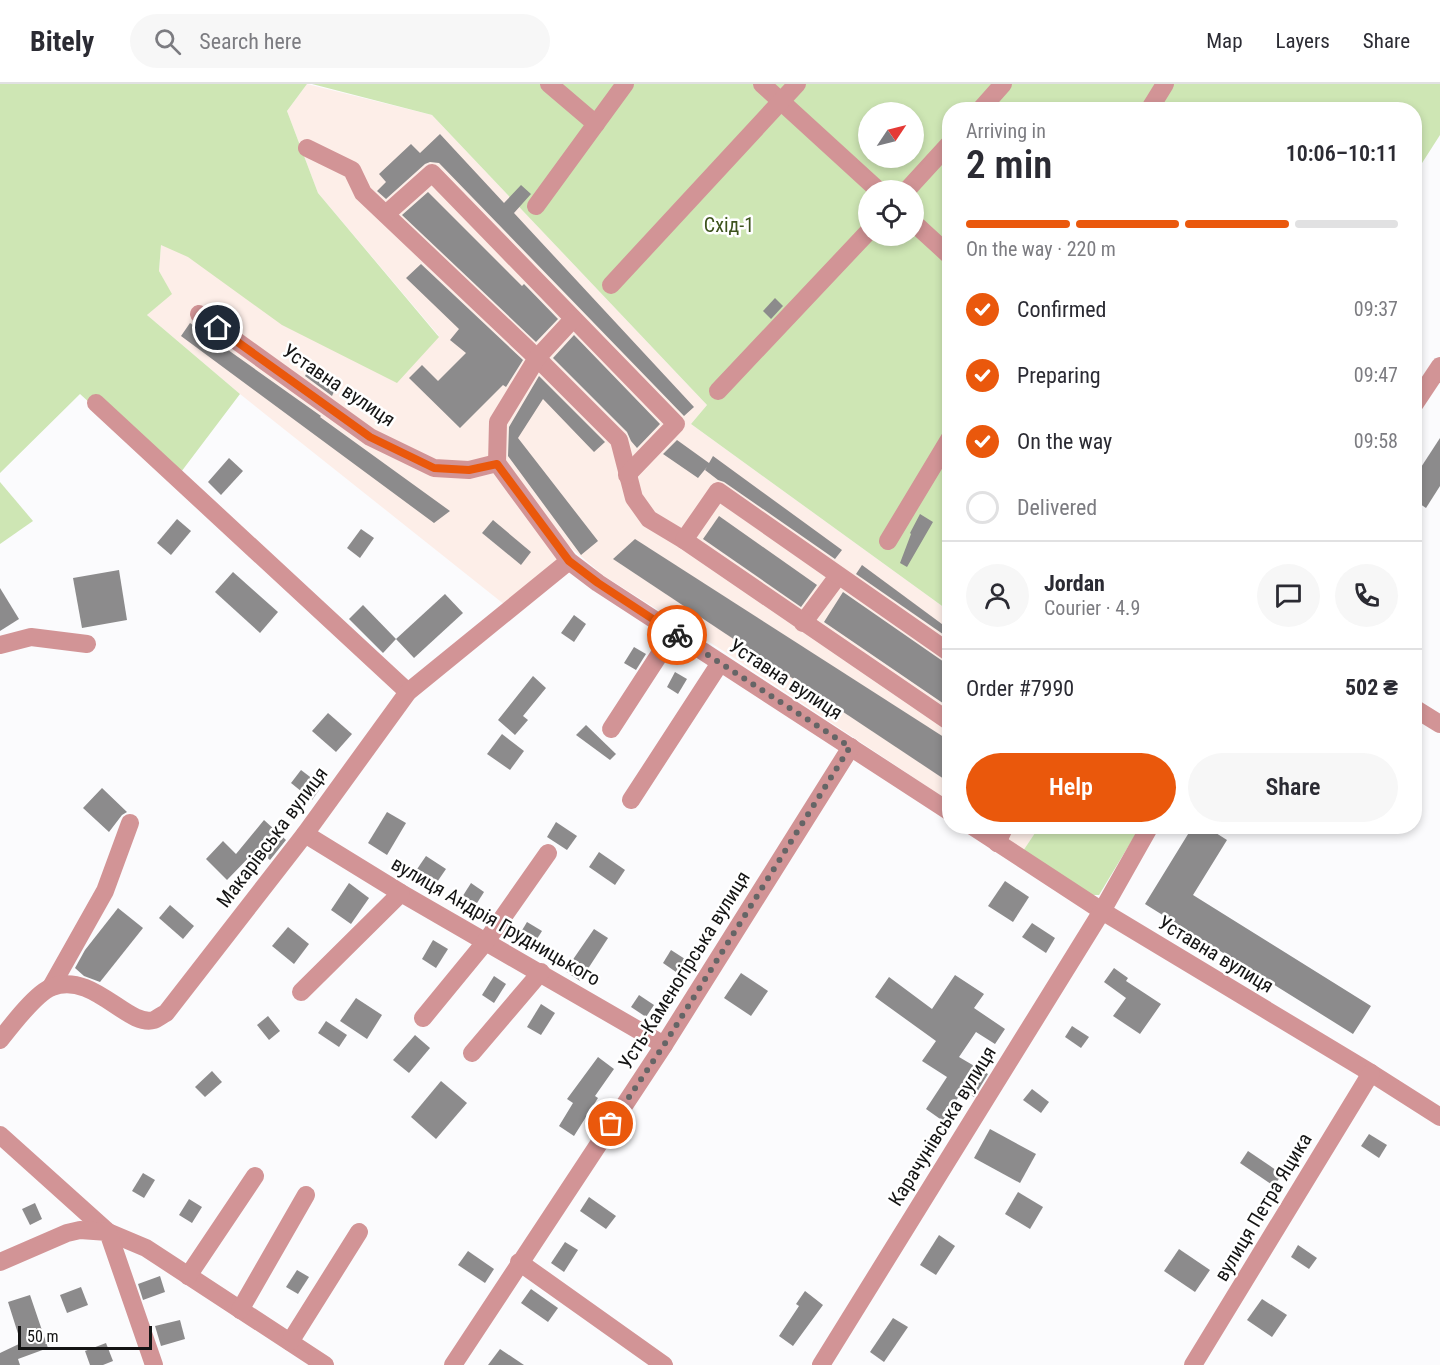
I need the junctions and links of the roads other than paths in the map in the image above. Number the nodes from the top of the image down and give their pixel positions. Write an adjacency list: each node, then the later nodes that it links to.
1 (549, 84): 10 (street)
2 (625, 84): 10 (street)
3 (762, 84): 7 (street)
4 (797, 84): 7 (street)
5 (1003, 84): 8 (street)
6 (1165, 84): 9 (street)
7 (781, 102): 13 (street); 20 (street)
8 (987, 102)
9 (1154, 102)
10 (596, 124): 15 (street)
11 (307, 148): 16 (street)
12 (942, 152): 14 (street)
13 (867, 180)
14 (916, 180)
15 (536, 206)
16 (386, 214): 22 (street); 23 (street)
17 (924, 232): 19 (street)
18 (858, 243): 25 (street)
19 (942, 249)
20 (611, 285)
21 (199, 314): 29 (street, Уставна вулиця)
22 (573, 319): 23 (street); 30 (street)
23 (537, 358): 29 (street); 30 (street)
24 (1440, 366): 26 (street)
25 (718, 390)
26 (1422, 393)
27 (96, 403): 41 (street)
28 (942, 451): 32 (street)
29 (497, 464): 33 (street, Уставна вулиця)
30 (627, 475): 31 (street)
31 (684, 540): 34 (street); 35 (street)
32 (888, 541)
33 (569, 561): 36 (street, Уставна вулиця); 41 (street, Макарівська вулиця)
34 (838, 576): 35 (street); 39 (street)
35 (803, 623): 43 (street)
36 (674, 632): 40 (street, Уставна вулиця); 45 (street)
37 (87, 644): 38 (street)
38 (0, 645)
39 (942, 648)
40 (720, 663): 46 (street, Уставна вулиця); 47 (street)
41 (408, 692): 50 (street, Макарівська вулиця)
42 (1422, 713): 44 (street)
43 (942, 717)
44 (1440, 724)
45 (611, 729)
46 (850, 747): 48 (street, Уставна вулиця); 62 (street, Усть-Каменогірська вулиця)
47 (631, 800)
48 (942, 807)
49 (130, 823): 58 (street)
50 (305, 834): 54 (street, вулиця Андрія Грудницького); 58 (street, Макарівська вулиця)
51 (1145, 834): 55 (street, Карачунівська вулиця)
52 (1001, 835): 55 (street, Уставна вулиця)
53 (548, 853): 56 (street)
54 (401, 893): 56 (street, вулиця Андрія Грудницького); 59 (street)
55 (1102, 911): 64 (street, Уставна вулиця); 80 (street, Карачунівська вулиця)
56 (486, 940): 57 (street, вулиця Андрія Грудницького); 60 (street)
57 (541, 972): 62 (street, вулиця Андрія Грудницького); 63 (street)
58 (51, 987): 61 (street)
59 (301, 992)
60 (423, 1018)
61 (0, 1040)
62 (664, 1045): 72 (street, Усть-Каменогірська вулиця)
63 (472, 1053)
64 (1371, 1073): 65 (street, Уставна вулиця); 81 (street, вулиця Петра Яцика)
65 (1440, 1117)
66 (0, 1135): 69 (street)
67 (255, 1176): 73 (street)
68 (306, 1195): 74 (street)
69 (108, 1232): 71 (street); 73 (street); 76 (street)
70 (359, 1232): 75 (street)
71 (0, 1262)
72 (519, 1262): 78 (street, Усть-Каменогірська вулиця); 79 (street)
73 (188, 1276): 74 (street)
74 (240, 1310): 75 (street)
75 (290, 1342): 77 (street)
76 (154, 1365)
77 (325, 1365)
78 (453, 1365)
79 (664, 1365)
80 (821, 1365)
81 (1193, 1365)

